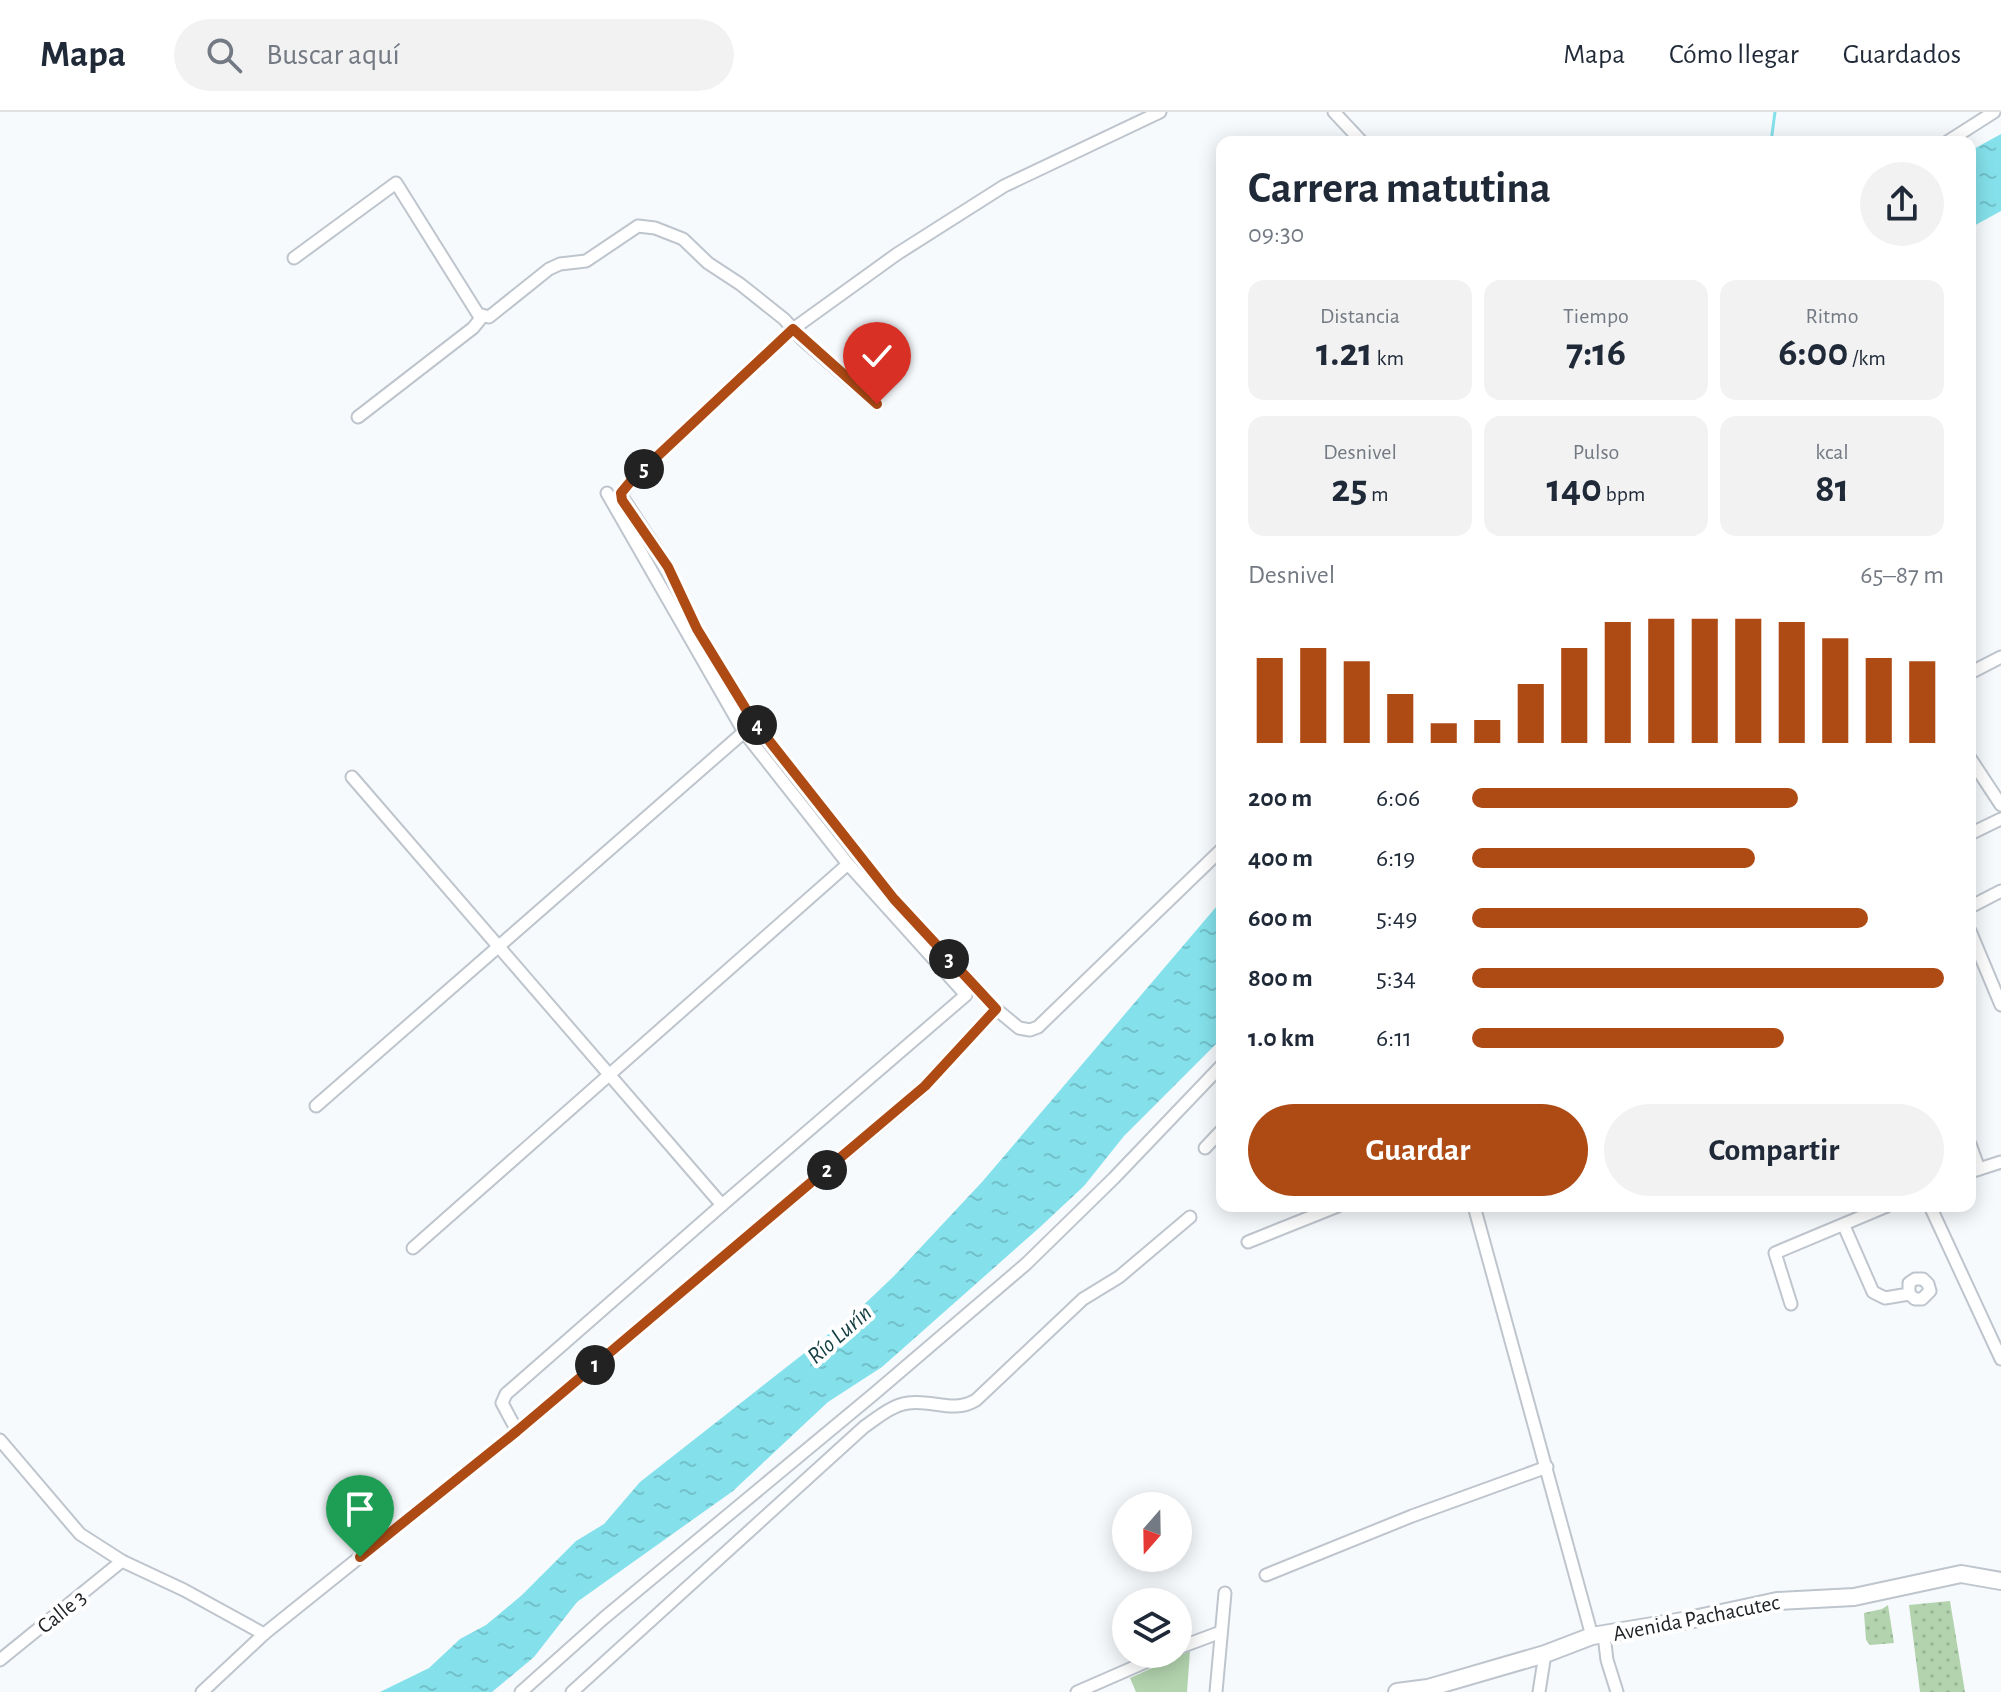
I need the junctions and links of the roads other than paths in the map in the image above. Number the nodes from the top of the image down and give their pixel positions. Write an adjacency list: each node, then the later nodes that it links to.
1 (1160, 112): 8 (street)
2 (1334, 112): 4 (street)
3 (1994, 112): 5 (street)
4 (1356, 136)
5 (1956, 136)
6 (294, 258): 7 (street)
7 (482, 317): 8 (street); 10 (street)
8 (793, 329): 9 (street); 27 (street)
9 (877, 404)
10 (358, 417)
11 (607, 493): 14 (street)
12 (2001, 657): 13 (street)
13 (1976, 670)
14 (744, 732): 21 (street); 25 (street)
15 (1976, 767): 17 (street)
16 (352, 777): 25 (street)
17 (2001, 805)
18 (2001, 819): 19 (street)
19 (1976, 831)
20 (1216, 855): 27 (street)
21 (848, 864): 29 (street); 35 (street)
22 (2001, 891): 23 (street)
23 (1976, 904)
24 (1976, 945): 26 (street)
25 (500, 948): 29 (street); 30 (street)
26 (2001, 1005)
27 (996, 1009): 47 (street)
28 (1216, 1071): 63 (street)
29 (610, 1075): 35 (street); 43 (street)
30 (316, 1106)
31 (1216, 1136): 32 (street)
32 (1205, 1148)
33 (2001, 1162): 34 (street)
34 (1976, 1170)
35 (722, 1205): 47 (street)
36 (1323, 1212): 42 (street)
37 (1476, 1212): 49 (street)
38 (1874, 1212): 41 (street)
39 (1933, 1212): 46 (street)
40 (1190, 1217): 64 (street)
41 (1844, 1226): 44 (street); 45 (street)
42 (1248, 1242)
43 (413, 1248)
44 (1909, 1294)
45 (1791, 1304)
46 (2001, 1359)
47 (517, 1431): 55 (street)
48 (0, 1440): 50 (street)
49 (1547, 1467): 51 (street); 56 (street)
50 (122, 1561): 55 (street); 59 (street, Calle 3)
51 (1266, 1575)
52 (2001, 1581): 56 (main road, Avenida Pachacutec)
53 (1225, 1593): 54 (street)
54 (1221, 1632): 57 (street); 66 (street)
55 (264, 1634): 62 (street)
56 (1598, 1635): 58 (main road, Avenida Pachacutec); 69 (street)
57 (1192, 1643)
58 (1545, 1654): 61 (main road, Avenida Pachacutec); 68 (street)
59 (0, 1660)
60 (1132, 1668): 65 (street)
61 (1467, 1684): 67 (main road, Avenida Pachacutec)
62 (202, 1692)
63 (521, 1692)
64 (572, 1692)
65 (1077, 1692)
66 (1216, 1692)
67 (1397, 1692)
68 (1539, 1692)
69 (1617, 1692)

